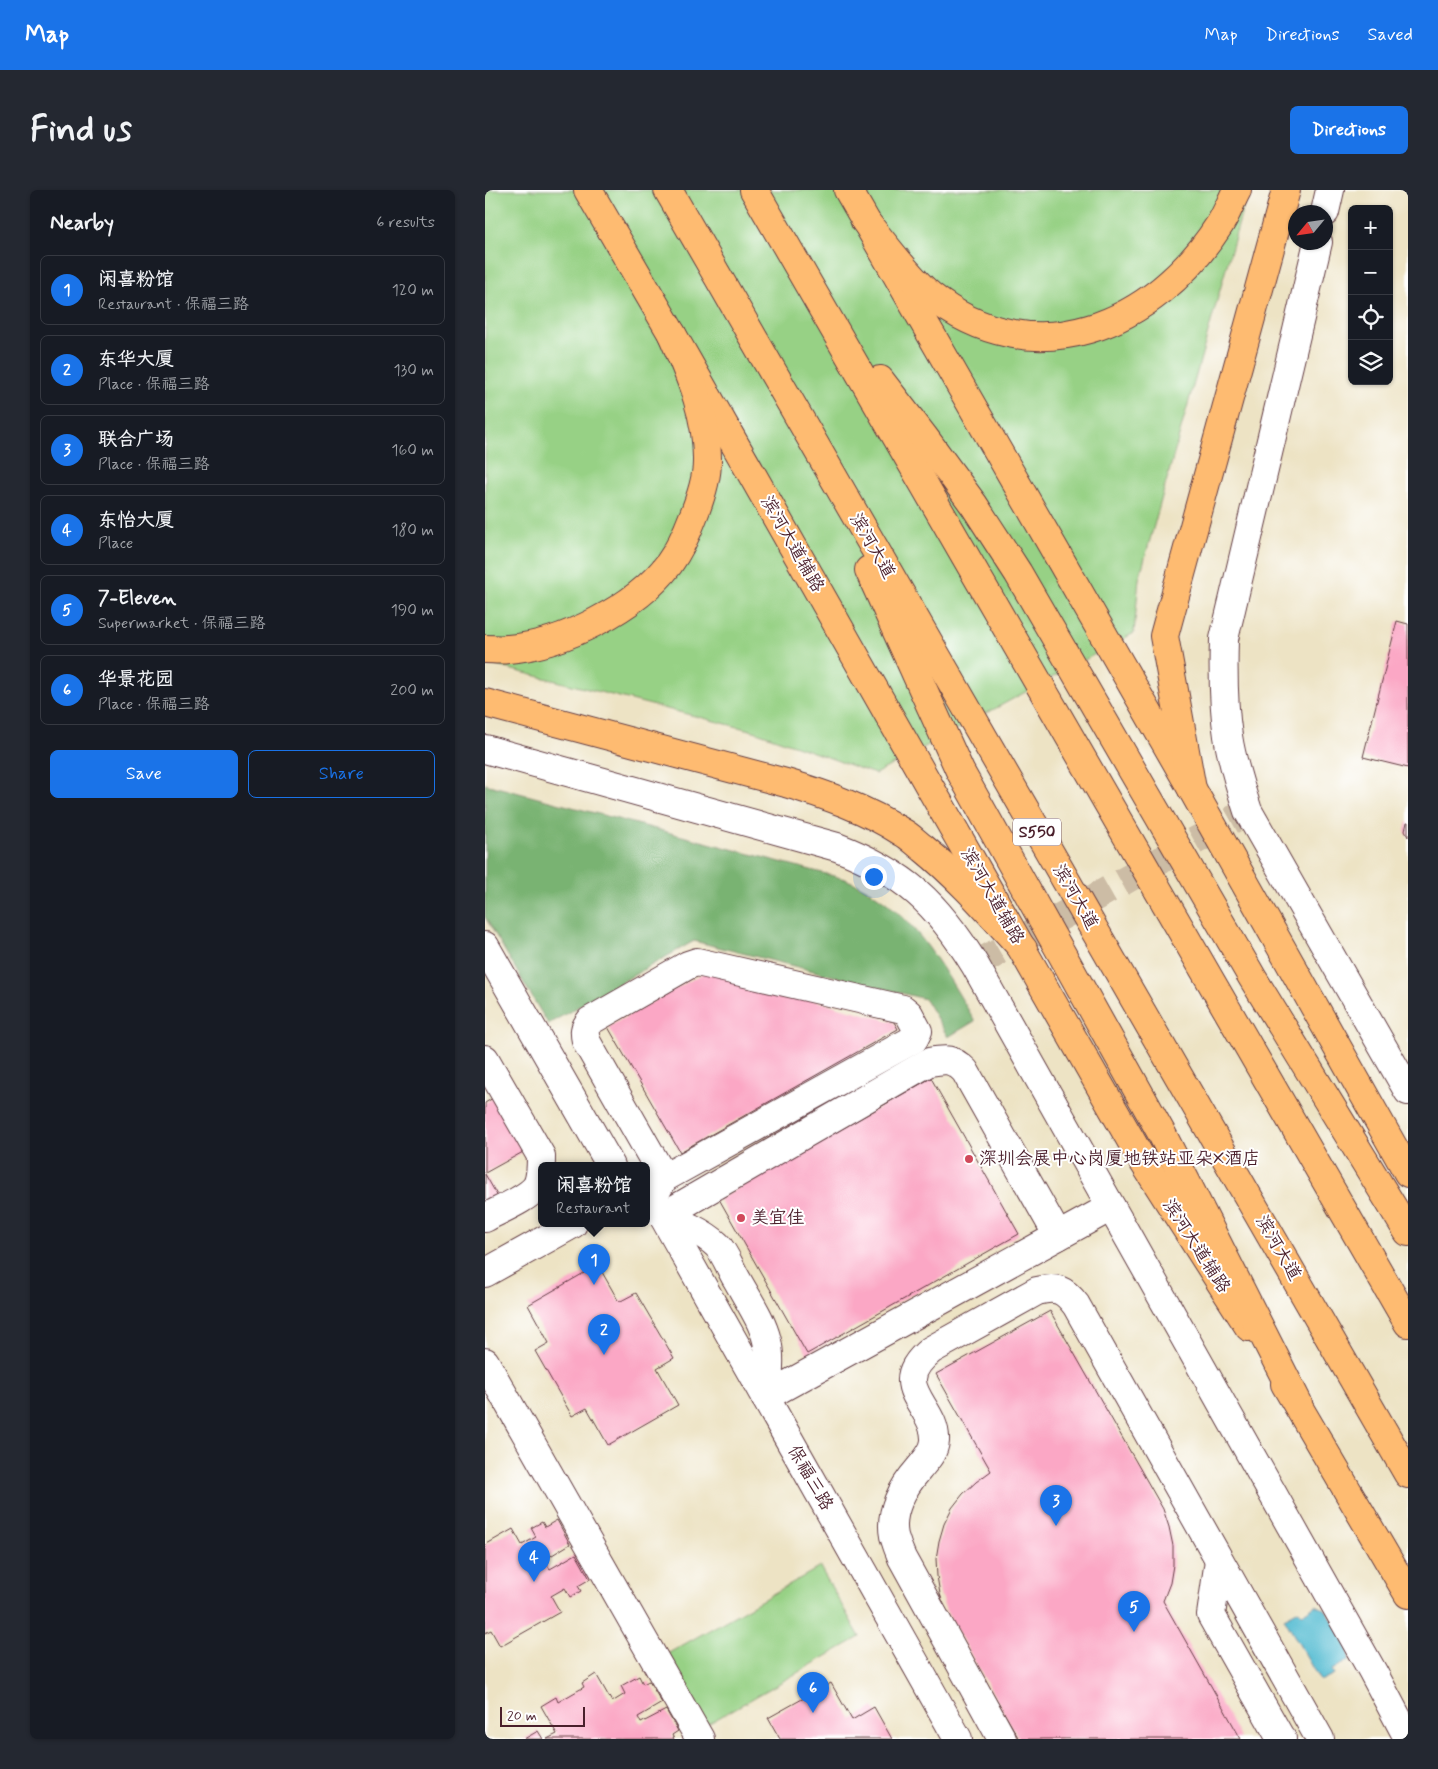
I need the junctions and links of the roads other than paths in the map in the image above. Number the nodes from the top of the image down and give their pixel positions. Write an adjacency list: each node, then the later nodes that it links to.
1 (588, 190): 12 (main road, 滨河大道辅路)
2 (667, 190): 13 (main road, 滨河大道 / S550)
3 (754, 190): 11 (main road)
4 (847, 190): 9 (main road)
5 (1237, 190): 9 (main road)
6 (1286, 190): 17 (main road)
7 (1331, 190): 8 (street)
8 (1327, 205)
9 (865, 221): 17 (main road)
10 (1316, 250): 21 (street)
11 (819, 302): 31 (main road); 34 (main road)
12 (672, 334): 14 (main road); 19 (main road, 滨河大道辅路)
13 (794, 410): 37 (main road); 38 (main road, 滨河大道 / S550)
14 (485, 649)
15 (485, 702): 19 (main road)
16 (485, 749): 28 (street)
17 (1192, 789): 24 (main road)
18 (485, 946): 23 (street)
19 (1023, 949): 37 (main road, 滨河大道辅路)
20 (485, 1059): 22 (street)
21 (1408, 1091)
22 (541, 1162)
23 (609, 1162)
24 (1408, 1174)
25 (664, 1178): 25 (street); 27 (street)
26 (538, 1181): 29 (street)
27 (653, 1206): 32 (street); 36 (street, 保福三路)
28 (1111, 1207): 32 (street); 41 (street)
29 (485, 1218)
30 (568, 1227): 33 (street)
31 (1408, 1232)
32 (1058, 1236): 36 (street)
33 (485, 1273)
34 (1408, 1323)
35 (485, 1362): 42 (street)
36 (765, 1397): 43 (street, 保福三路)
37 (1298, 1403): 40 (main road, 滨河大道辅路)
38 (1408, 1474)
39 (1219, 1560): 44 (street); 45 (street); 46 (street)
40 (1408, 1594)
41 (1408, 1738)
42 (700, 1739)
43 (958, 1739)
44 (1002, 1739)
45 (1282, 1739)
46 (1321, 1739)

